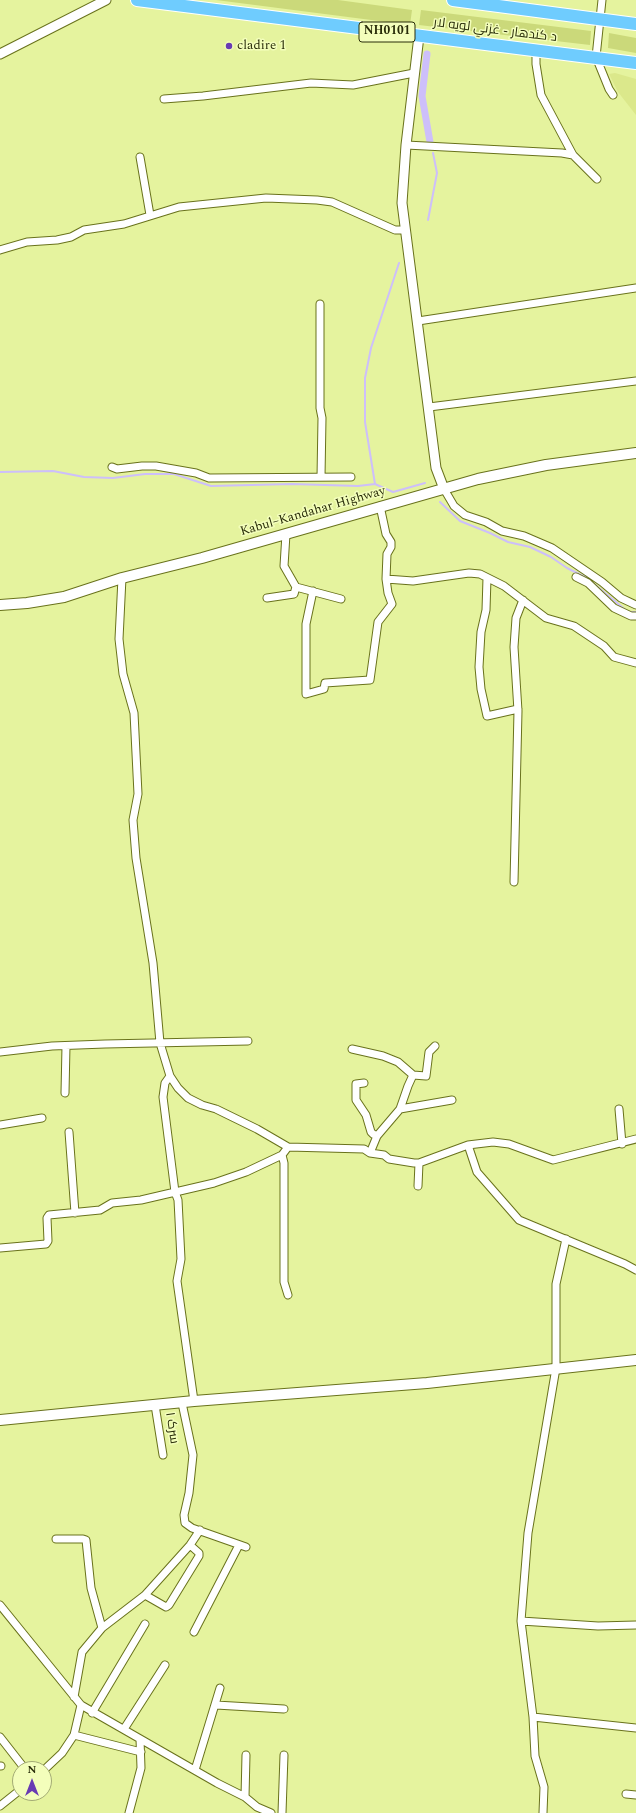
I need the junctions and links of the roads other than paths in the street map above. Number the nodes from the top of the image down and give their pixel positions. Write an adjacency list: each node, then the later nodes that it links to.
1 (106, 0): 10 (street)
2 (137, 0): 5 (highway, د کندهار - غزني لويه لار / NH0101)
3 (453, 0): 6 (highway, د کندهار - غزني لويه لار)
4 (602, 0): 6 (street)
5 (160, 1): 8 (highway, د کندهار - غزني لويه لار / NH0101)
6 (599, 18): 7 (highway, د کندهار - غزني لويه لار); 11 (street)
7 (636, 24)
8 (419, 36): 9 (highway, د کندهار - غزني لويه لار / NH0101); 13 (street)
9 (536, 50): 11 (highway, د کندهار - غزني لويه لار / NH0101); 17 (street)
10 (0, 54)
11 (596, 57): 12 (highway, د کندهار - غزني لويه لار / NH0101); 14 (street)
12 (636, 63)
13 (414, 73): 15 (street); 16 (street)
14 (613, 95)
15 (164, 99)
16 (406, 145): 17 (street); 21 (street)
17 (573, 156): 19 (street)
18 (140, 157): 20 (street)
19 (597, 178)
20 (150, 215): 21 (street); 22 (street)
21 (405, 230): 25 (street)
22 (0, 250)
23 (636, 288): 25 (street)
24 (320, 304): 30 (street)
25 (418, 321): 27 (street)
26 (636, 381): 27 (street)
27 (429, 407): 32 (street)
28 (636, 453): 32 (main road, Kabul–Kandahar Highway)
29 (112, 467): 30 (street)
30 (321, 477): 31 (street)
31 (351, 477)
32 (444, 489): 33 (main road, Kabul–Kandahar Highway); 44 (street)
33 (380, 506): 34 (main road, Kabul–Kandahar Highway); 38 (street)
34 (286, 534): 36 (main road, Kabul–Kandahar Highway); 39 (street)
35 (576, 577): 46 (street)
36 (122, 578): 45 (main road, Kabul–Kandahar Highway); 51 (street)
37 (487, 578): 38 (street); 43 (street); 48 (street)
38 (386, 579): 40 (street)
39 (296, 587): 40 (street); 41 (street)
40 (313, 590): 42 (street)
41 (267, 598)
42 (341, 600)
43 (523, 600): 47 (street); 48 (street)
44 (633, 604): 46 (street)
45 (0, 605)
46 (632, 615)
47 (636, 663)
48 (518, 708): 49 (street)
49 (514, 882)
50 (248, 1041): 51 (street)
51 (160, 1043): 52 (street); 57 (street)
52 (66, 1046): 55 (street); 59 (street)
53 (435, 1046): 56 (street)
54 (352, 1050): 56 (street)
55 (0, 1052)
56 (413, 1075): 61 (street)
57 (170, 1076): 70 (street); 75 (street)
58 (364, 1083): 66 (street)
59 (66, 1093)
60 (452, 1100): 61 (street)
61 (400, 1109): 66 (street)
62 (619, 1109): 68 (street)
63 (42, 1118): 64 (street)
64 (0, 1125)
65 (69, 1132): 76 (street)
66 (377, 1136): 71 (street)
67 (636, 1139): 68 (street)
68 (622, 1144): 69 (street)
69 (468, 1146): 73 (street); 77 (street)
70 (288, 1147): 71 (street); 72 (street)
71 (370, 1153): 73 (street)
72 (282, 1155): 75 (street); 80 (street)
73 (419, 1163): 74 (street)
74 (418, 1186)
75 (175, 1192): 76 (street); 83 (street)
76 (74, 1213): 78 (street)
77 (566, 1239): 79 (street); 82 (street)
78 (0, 1248)
79 (636, 1270)
80 (288, 1295)
81 (636, 1360): 82 (main road)
82 (556, 1368): 83 (main road); 93 (street)
83 (194, 1401): 84 (main road)
84 (182, 1404): 85 (main road); 88 (street)
85 (155, 1405): 86 (main road); 87 (street, سرک ۱)
86 (0, 1420)
87 (163, 1455)
88 (200, 1530): 90 (street); 97 (street)
89 (56, 1539): 96 (street)
90 (190, 1546): 91 (street); 91 (street)
91 (144, 1595): 96 (street)
92 (0, 1605): 100 (street)
93 (521, 1621): 95 (street); 105 (street)
94 (145, 1624): 104 (street)
95 (636, 1625)
96 (102, 1628): 100 (street)
97 (194, 1632)
98 (165, 1665): 107 (street)
99 (220, 1688): 101 (street)
100 (74, 1696): 102 (street)
101 (216, 1705): 103 (street); 116 (street)
102 (81, 1706): 104 (street); 108 (street)
103 (284, 1709)
104 (92, 1713): 107 (street)
105 (533, 1717): 106 (street); 125 (street)
106 (636, 1728)
107 (124, 1729): 110 (street)
108 (74, 1735): 111 (street); 115 (street)
109 (0, 1737): 114 (street)
110 (140, 1739): 111 (street); 116 (street)
111 (141, 1752): 122 (street)
112 (246, 1755): 120 (street)
113 (284, 1755): 124 (street)
114 (19, 1761)
115 (52, 1762)
116 (195, 1770): 120 (street)
117 (626, 1794): 118 (street)
118 (636, 1795)
119 (12, 1796): 121 (street)
120 (245, 1796): 123 (street)
121 (0, 1806)
122 (129, 1813)
123 (271, 1813)
124 (282, 1813)
125 (543, 1813)

